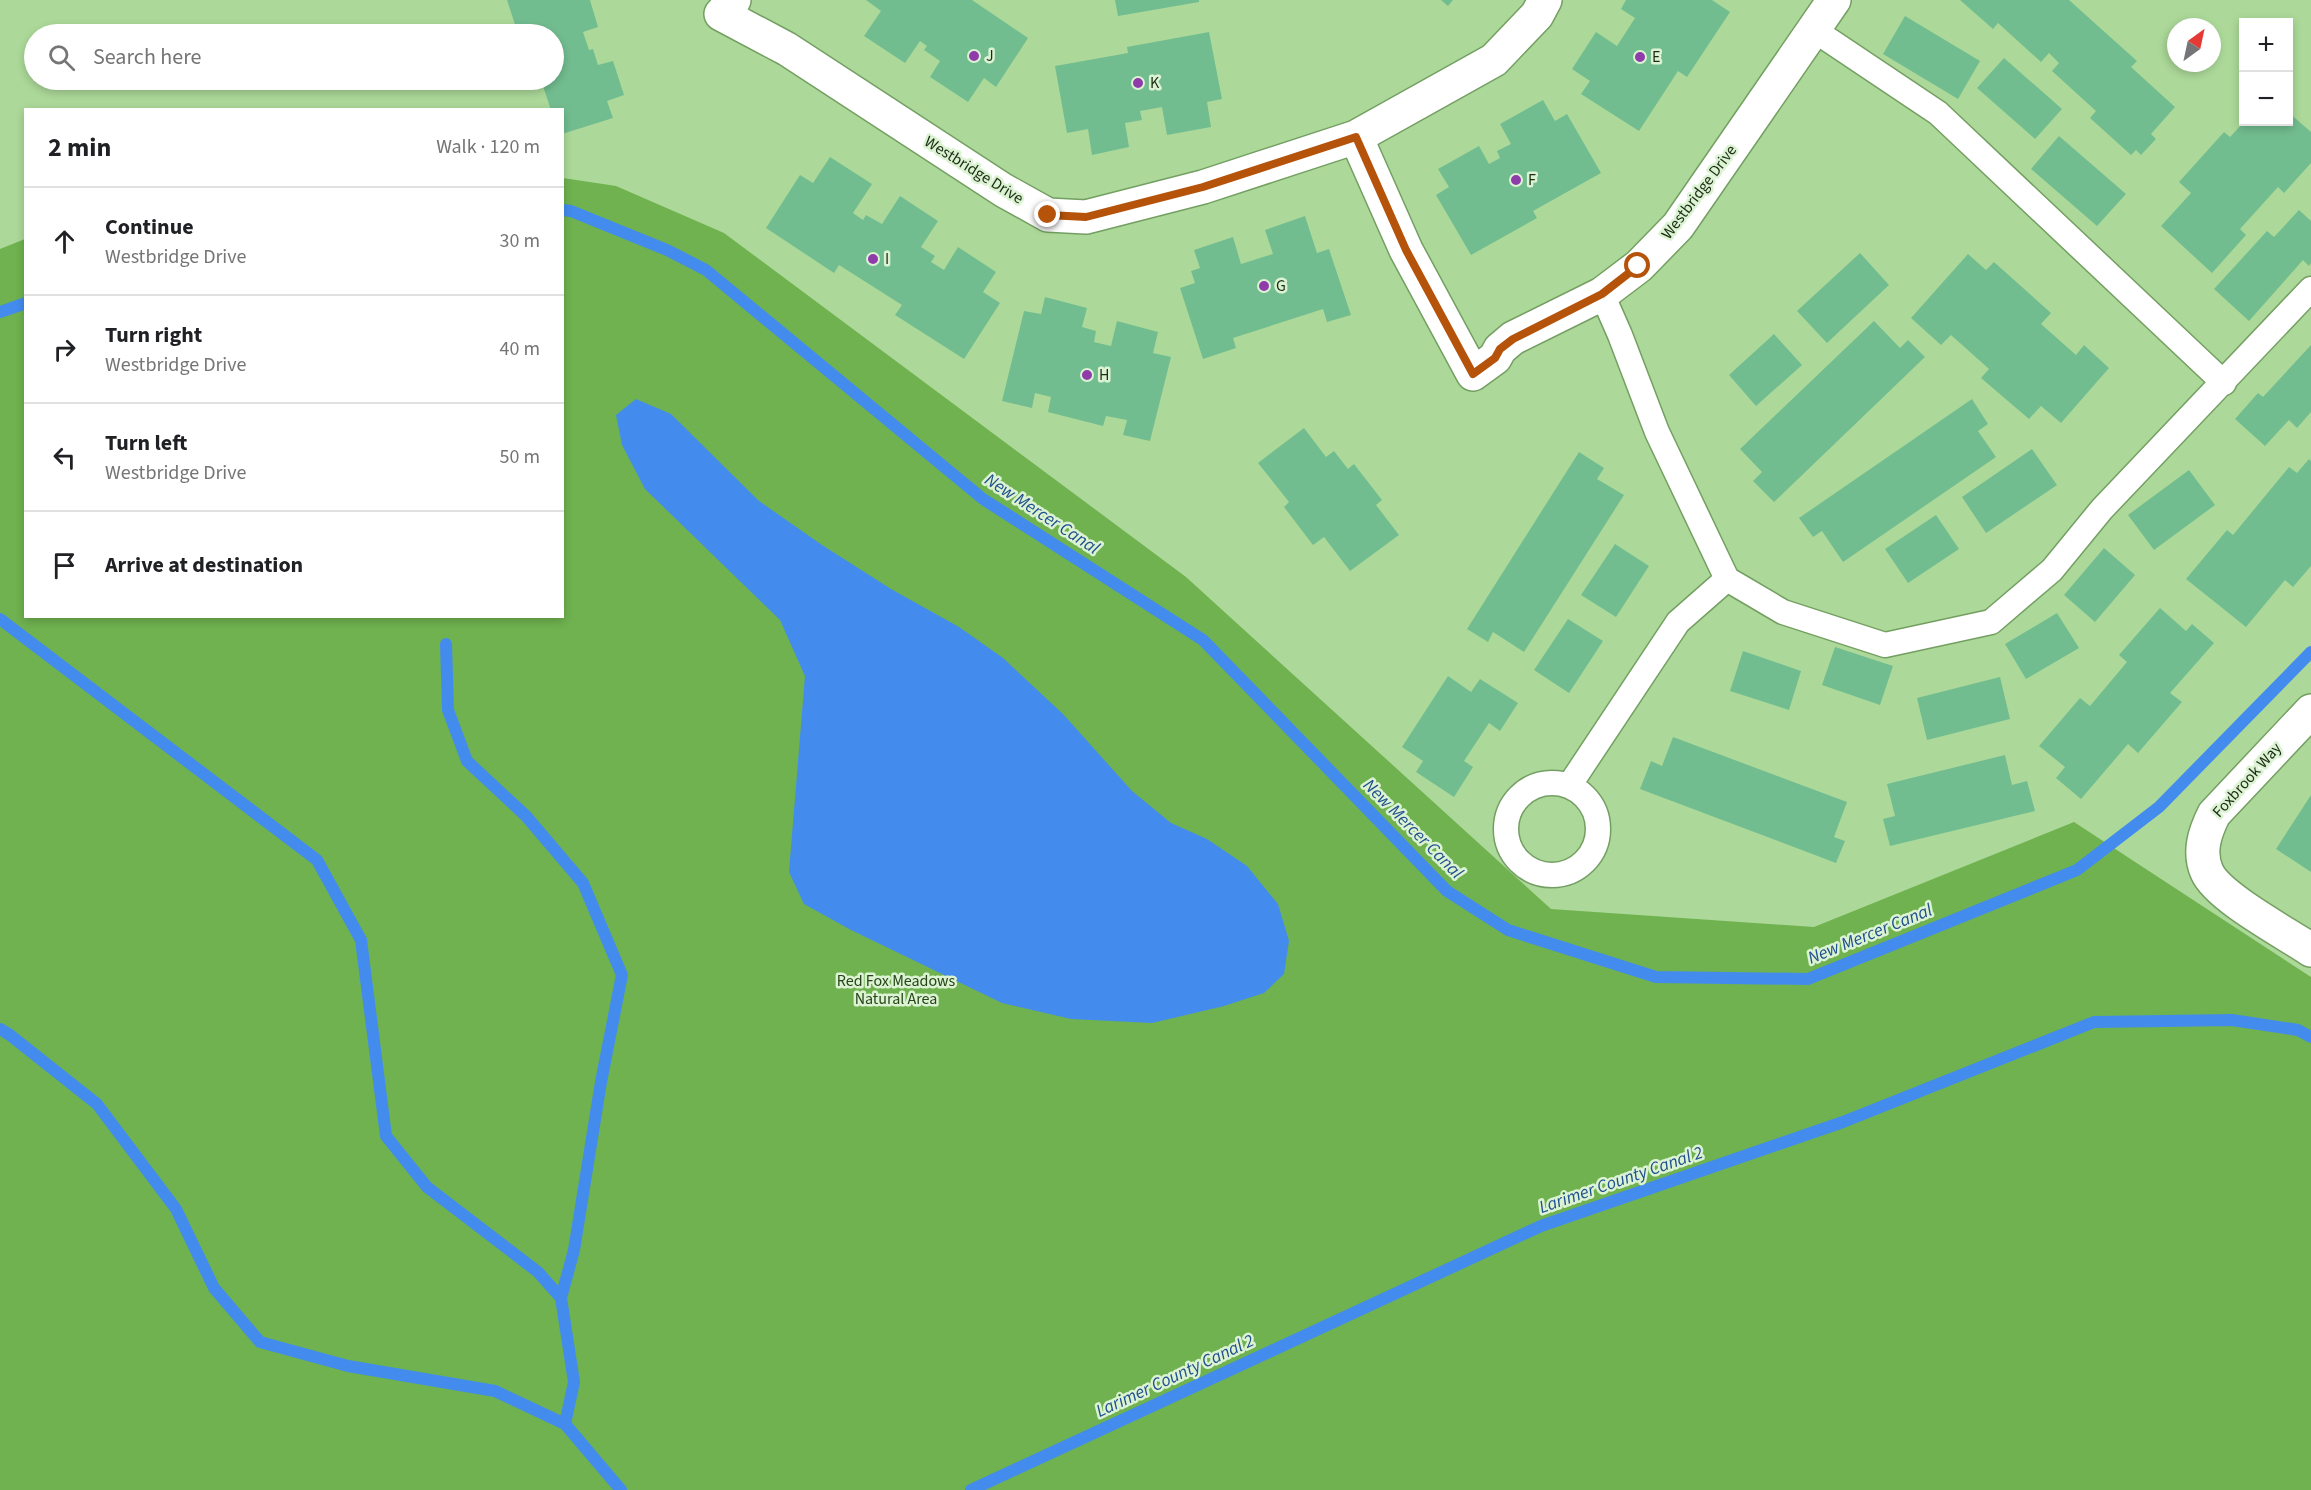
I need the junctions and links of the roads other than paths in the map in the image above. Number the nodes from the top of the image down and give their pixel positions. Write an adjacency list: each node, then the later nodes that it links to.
1 (1545, 0): 5 (street, Westbridge Drive)
2 (1834, 0): 4 (street, Westbridge Drive)
3 (728, 7): 5 (street, Westbridge Drive)
4 (1814, 30): 7 (street, Westbridge Drive); 8 (lane)
5 (1356, 137): 7 (street, Westbridge Drive)
6 (2311, 290): 8 (lane)
7 (1602, 294): 9 (lane)
8 (2224, 383): 9 (lane)
9 (1727, 579): 11 (lane)
10 (2309, 716): 12 (street, Foxbrook Way)
11 (1569, 786)
12 (2311, 950)

